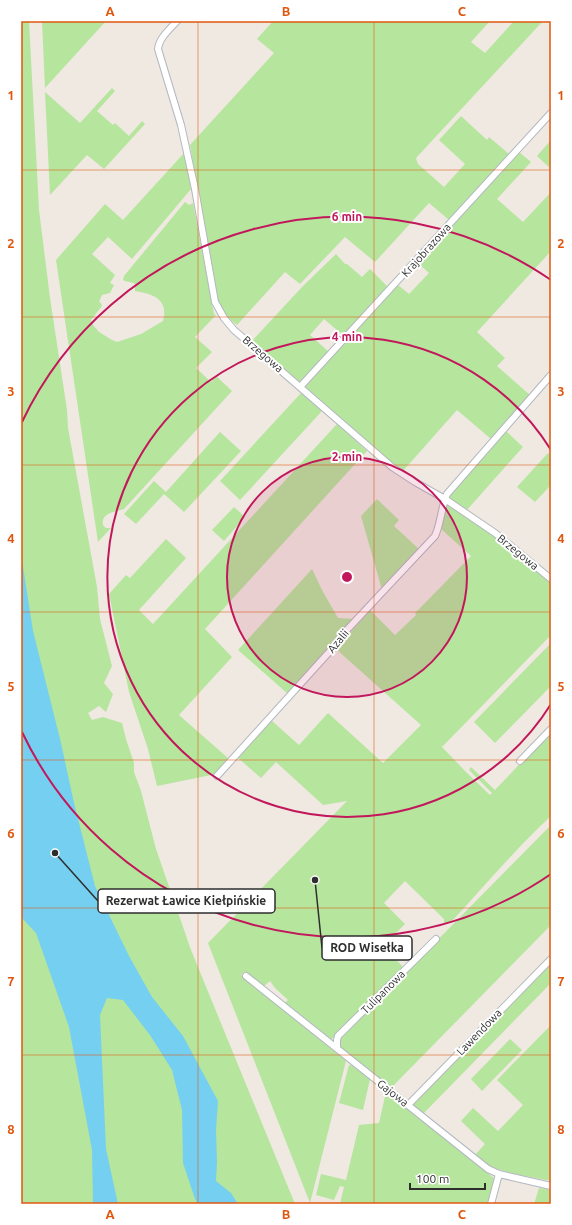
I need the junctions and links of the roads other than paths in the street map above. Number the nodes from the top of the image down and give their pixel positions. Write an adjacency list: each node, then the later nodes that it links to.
1 (177, 21): 4 (street, Brzegowa)
2 (551, 113): 4 (street, Krajobrazowa)
3 (551, 375): 5 (street)
4 (300, 387): 5 (street, Brzegowa)
5 (445, 499): 6 (street, Brzegowa); 9 (street, Azalii)
6 (551, 579)
7 (551, 729): 8 (street)
8 (520, 761)
9 (217, 776)
10 (436, 939): 13 (street, Tulipanowa)
11 (551, 959): 14 (street, Lawendowa)
12 (246, 976): 13 (street, Gajowa)
13 (337, 1048): 14 (street, Gajowa)
14 (408, 1105): 15 (street, Gajowa)
15 (499, 1174): 16 (street, Gajowa); 17 (street)
16 (551, 1186)
17 (491, 1204)

